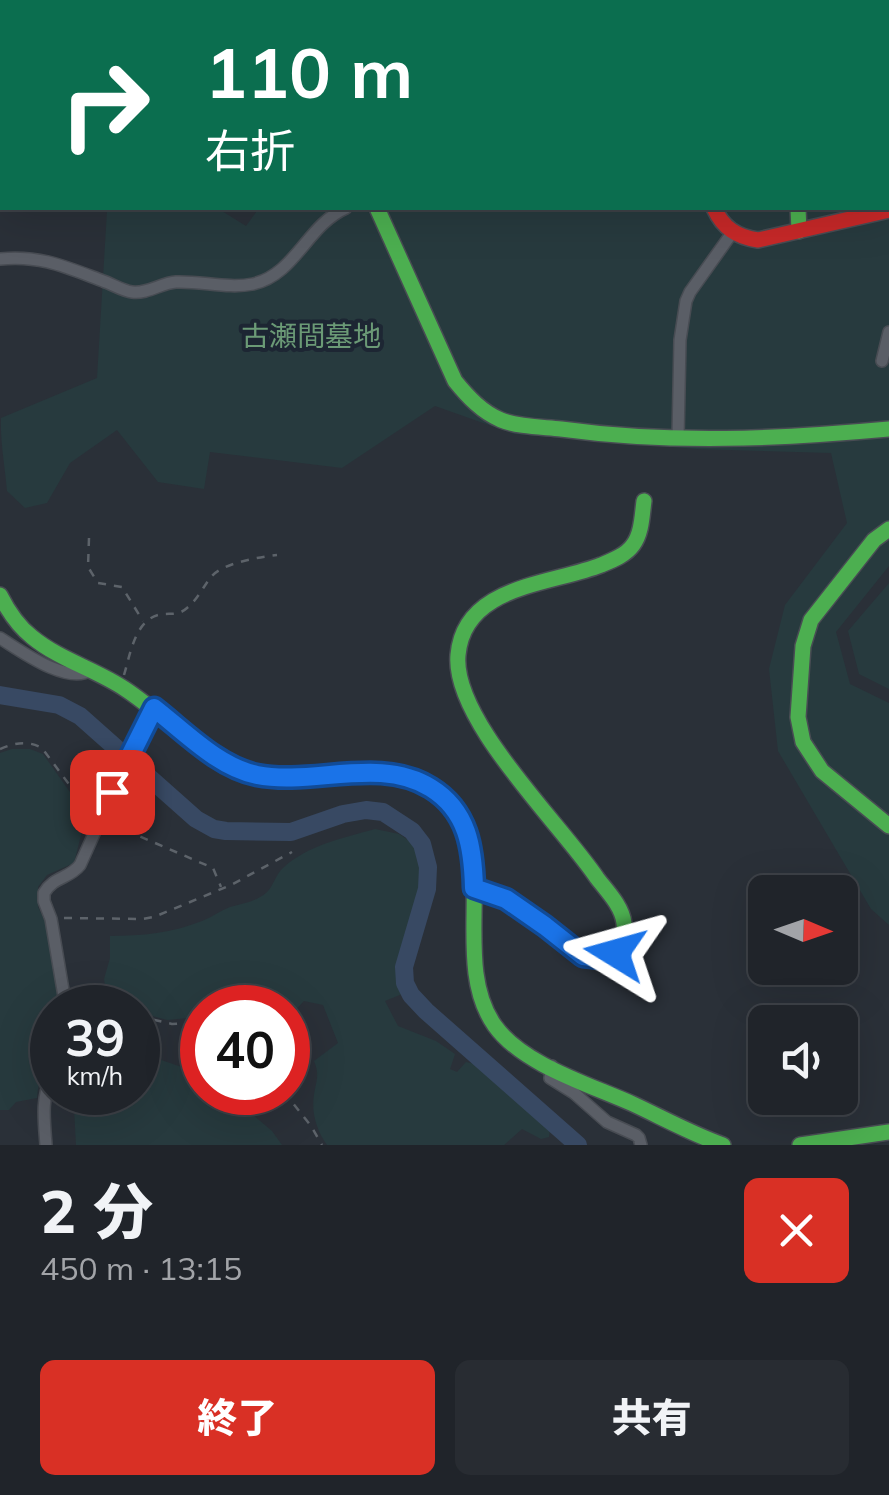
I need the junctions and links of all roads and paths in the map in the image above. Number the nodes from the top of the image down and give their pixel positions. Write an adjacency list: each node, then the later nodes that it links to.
1 (343, 210): 8 (street)
2 (378, 210): 12 (street)
3 (715, 210): 7 (street)
4 (798, 210): 6 (street)
5 (889, 210): 6 (street)
6 (799, 231): 7 (street)
7 (732, 233): 12 (street)
8 (0, 259)
9 (889, 332): 10 (street)
10 (882, 361)
11 (889, 429): 12 (street)
12 (678, 438)
13 (644, 501): 29 (street)
14 (889, 529): 25 (street)
15 (89, 538): 18 (path)
16 (277, 555): 18 (path)
17 (0, 595): 20 (street)
18 (144, 624): 21 (path)
19 (0, 638): 20 (street)
20 (91, 670): 21 (street)
21 (119, 686): 22 (street)
22 (154, 708): 24 (street); 29 (street)
23 (0, 749): 26 (path)
24 (100, 819): 26 (street); 28 (path)
25 (889, 826)
26 (91, 839): 30 (street)
27 (292, 852): 28 (path)
28 (222, 888): 30 (path)
29 (474, 888): 32 (street)
30 (52, 920): 31 (street)
31 (62, 985)
32 (552, 1066): 38 (street); 39 (street)
33 (45, 1115): 36 (street)
34 (302, 1115): 37 (path)
35 (889, 1132): 40 (street)
36 (46, 1145)
37 (322, 1145)
38 (640, 1145)
39 (723, 1145)
40 (800, 1145)

